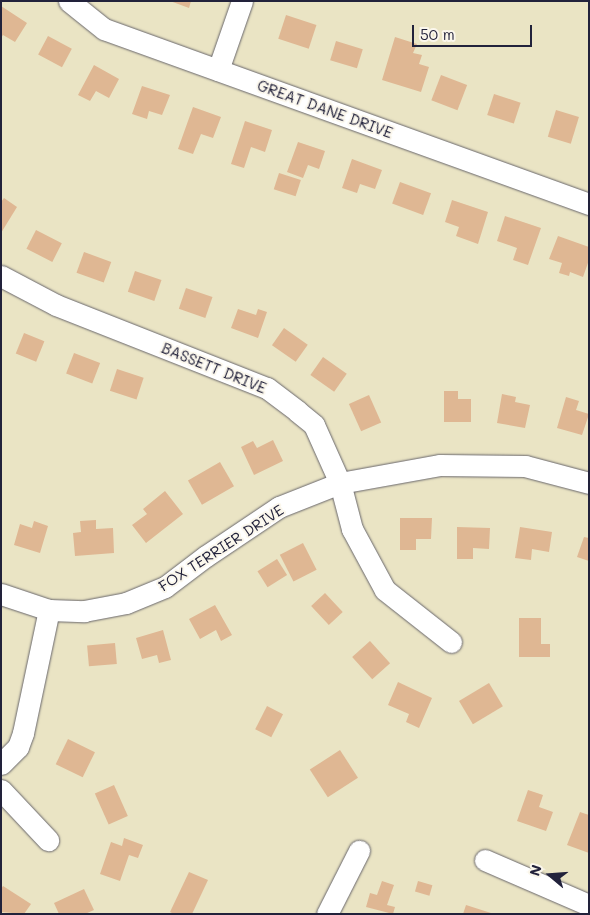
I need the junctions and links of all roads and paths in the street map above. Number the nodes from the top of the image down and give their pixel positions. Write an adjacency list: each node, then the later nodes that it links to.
1 (68, 1): 3 (street, GREAT DANE DRIVE)
2 (242, 1): 3 (street)
3 (218, 70): 4 (street, GREAT DANE DRIVE)
4 (589, 204)
5 (1, 276): 6 (street, BASSETT DRIVE)
6 (340, 482): 7 (street, FOX TERRIER DRIVE); 9 (street, FOX TERRIER DRIVE); 10 (street, BASSETT DRIVE)
7 (589, 483)
8 (1, 594): 9 (street, FOX TERRIER DRIVE)
9 (49, 610): 11 (street)
10 (451, 642)
11 (1, 764)
12 (1, 790): 13 (street)
13 (48, 840)
14 (358, 851): 17 (street)
15 (485, 860): 16 (street)
16 (589, 905)
17 (327, 914)

